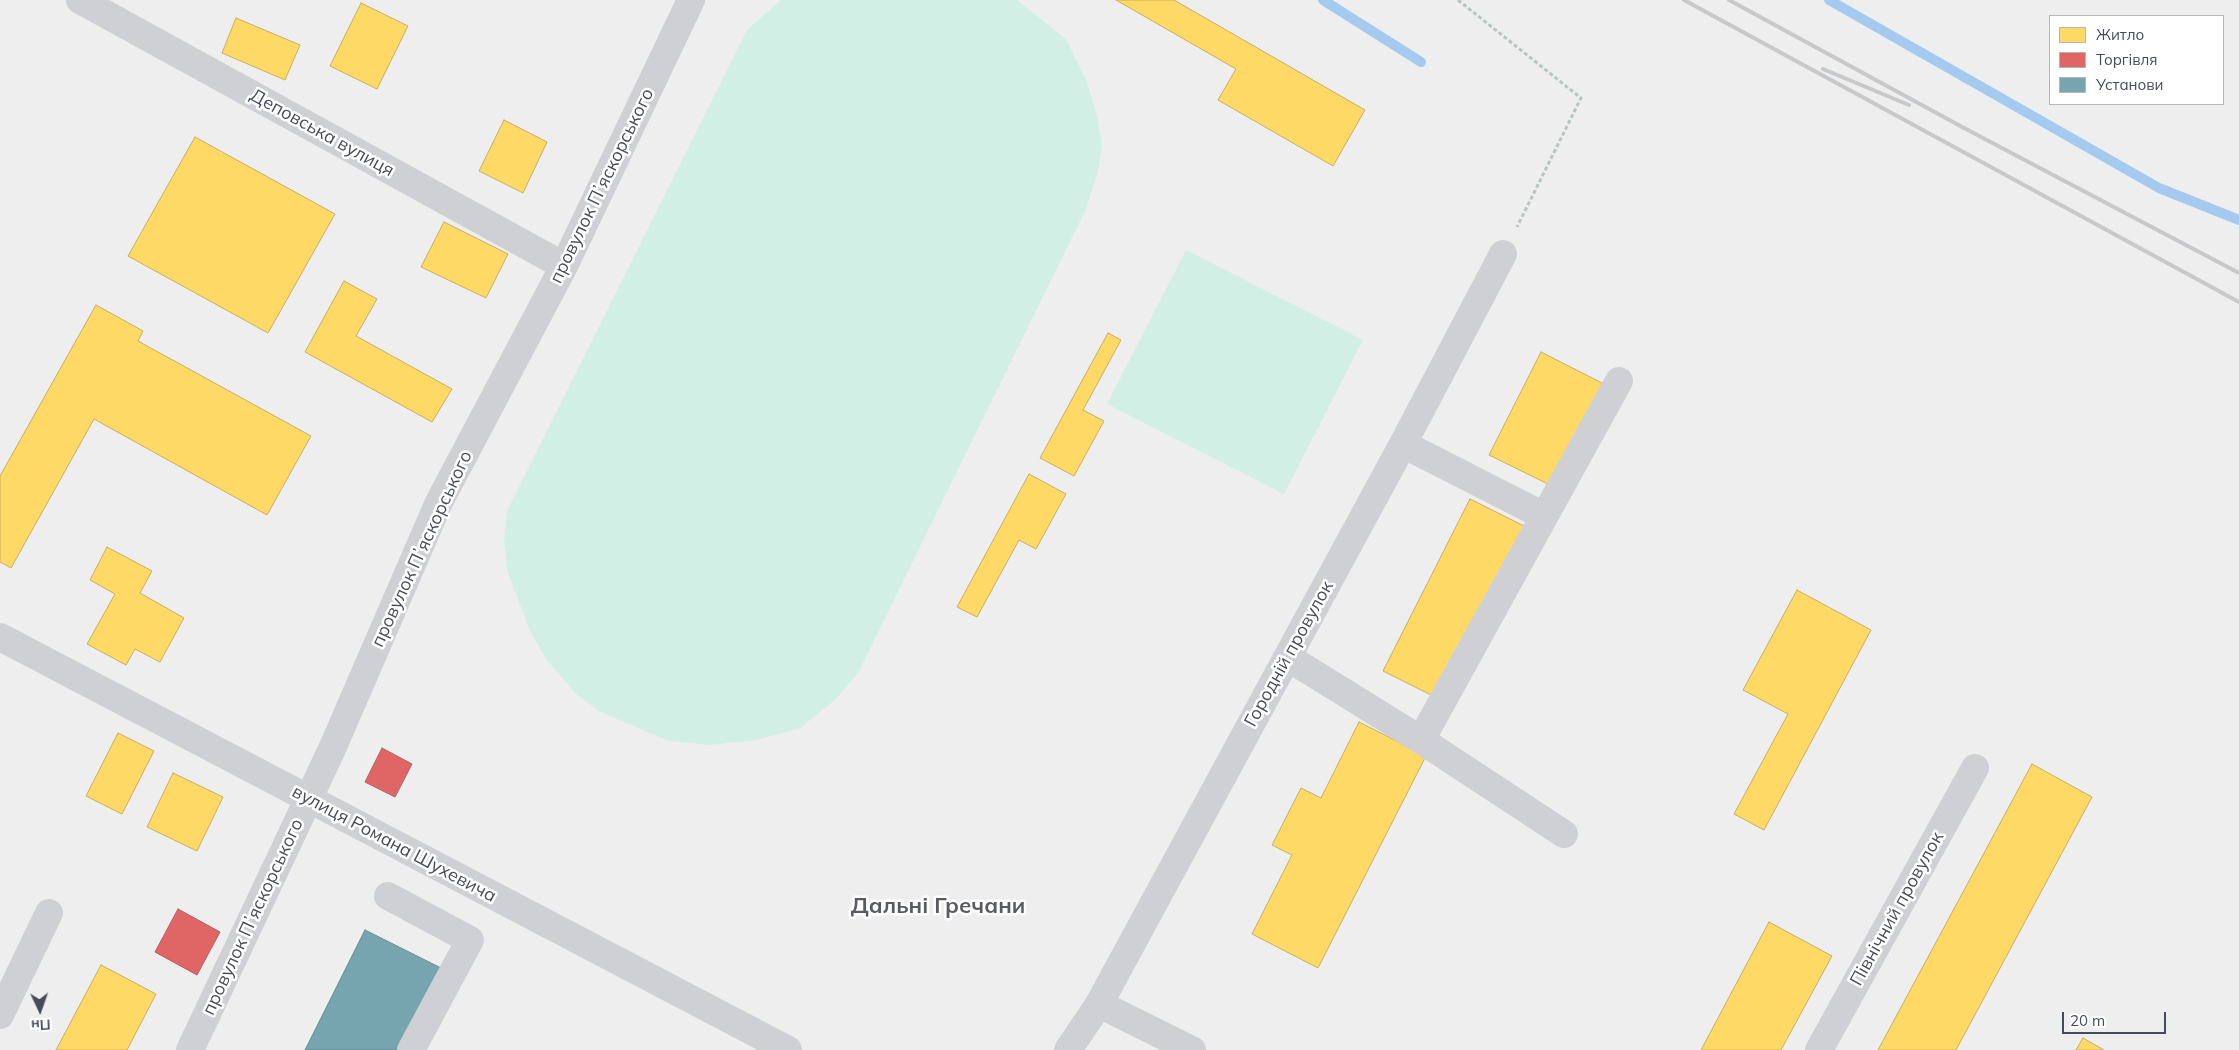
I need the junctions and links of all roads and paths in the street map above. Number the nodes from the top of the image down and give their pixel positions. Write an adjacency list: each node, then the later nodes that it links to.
1 (80, 0): 5 (street, Деповська вулиця)
2 (692, 0): 5 (street, провулок Пʼяскорського)
3 (1458, 0): 4 (path)
4 (1504, 254): 7 (street, Городній провулок)
5 (564, 266): 13 (street, провулок Пʼяскорського)
6 (1619, 380): 8 (street)
7 (1403, 444): 8 (street); 10 (street, Городній провулок)
8 (1544, 516): 11 (street)
9 (0, 637): 13 (street, вулиця Романа Шухевича)
10 (1287, 657): 11 (street); 17 (street, Городній провулок)
11 (1421, 740): 14 (street)
12 (1974, 768): 24 (street, Північний провулок)
13 (308, 799): 19 (street, провулок Пʼяскорського); 21 (street, вулиця Романа Шухевича)
14 (1564, 834)
15 (388, 896): 20 (street)
16 (49, 913): 18 (street)
17 (1099, 1004): 22 (street, Городній провулок); 23 (street)
18 (0, 1015)
19 (190, 1050)
20 (411, 1050)
21 (788, 1050)
22 (1068, 1050)
23 (1192, 1050)
24 (1819, 1050)

